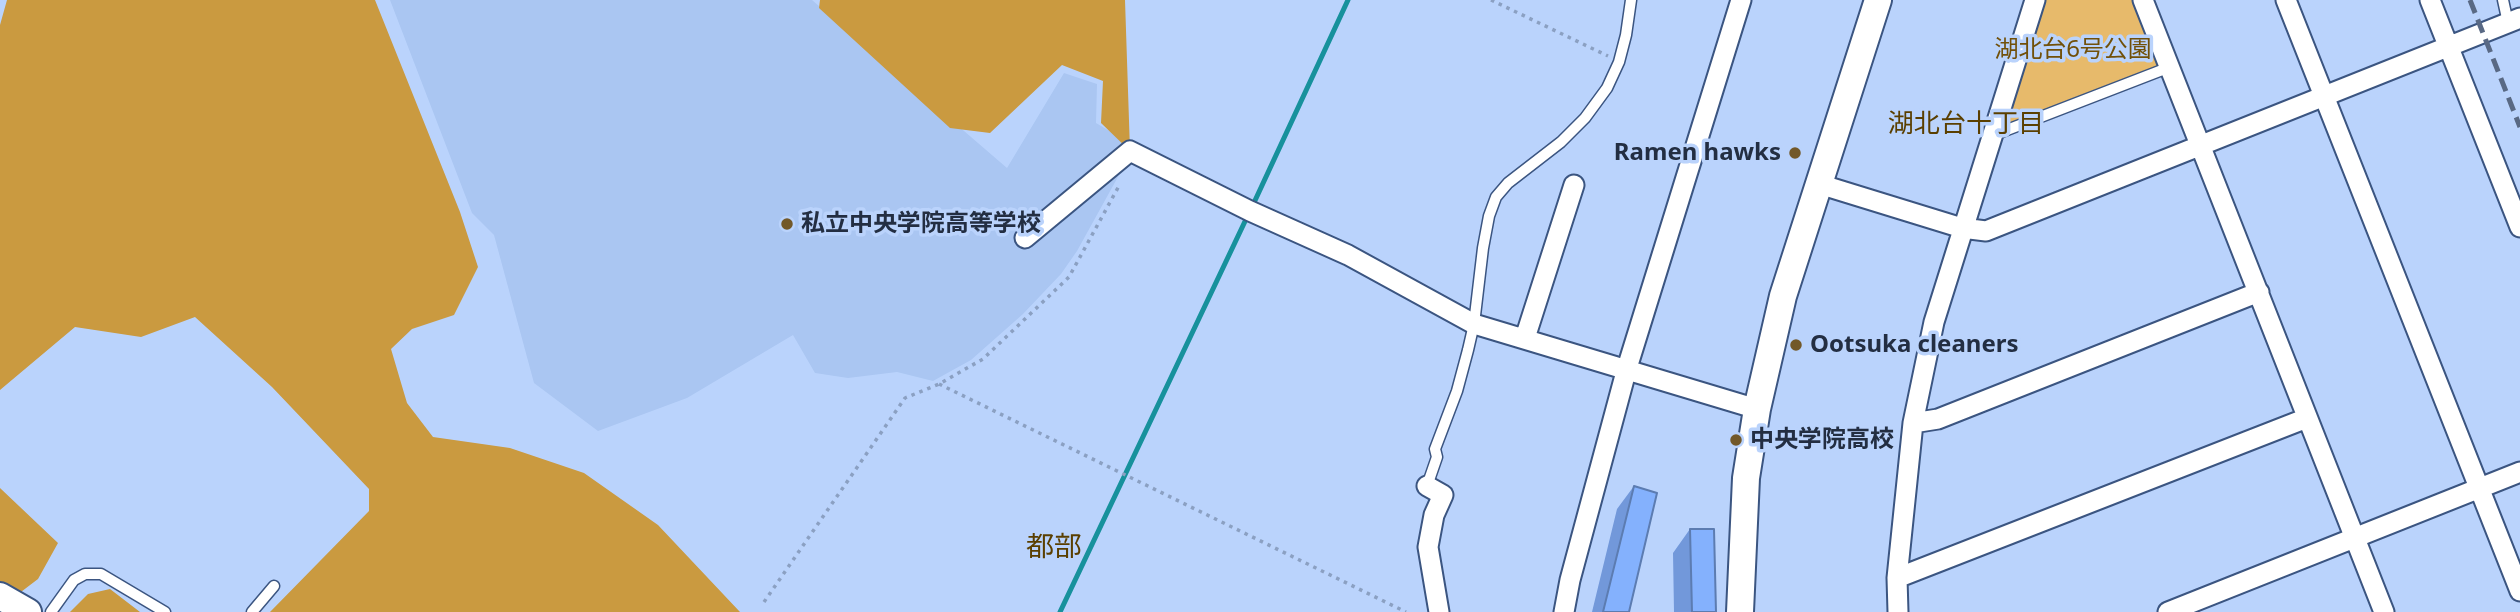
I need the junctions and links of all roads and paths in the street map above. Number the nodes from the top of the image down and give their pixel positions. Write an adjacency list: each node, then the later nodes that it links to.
1 (1491, 0): 12 (path)
2 (1631, 0): 12 (lane)
3 (1741, 0): 26 (street)
4 (1878, 0): 18 (street)
5 (2035, 0): 15 (street)
6 (2143, 0): 13 (street)
7 (2287, 0): 14 (street)
8 (2430, 0): 11 (street)
9 (2503, 0): 10 (lane)
10 (2514, 20): 11 (street)
11 (2448, 46): 14 (street); 20 (street)
12 (1619, 62): 24 (lane)
13 (2170, 67): 15 (lane); 16 (street)
14 (2324, 95): 16 (street); 33 (street)
15 (1990, 137): 21 (street)
16 (2200, 145): 21 (street); 23 (street)
17 (1136, 154): 22 (street); 24 (street); 27 (path)
18 (1819, 184): 21 (street); 28 (street)
19 (1574, 185): 25 (street)
20 (2520, 227)
21 (1962, 228): 30 (street)
22 (1025, 238)
23 (2259, 292): 29 (street); 30 (street)
24 (1474, 324): 25 (street); 32 (lane)
25 (1525, 338): 26 (street)
26 (1627, 368): 28 (street); 46 (street)
27 (939, 384): 39 (path); 44 (path)
28 (1757, 409): 47 (street)
29 (2306, 418): 34 (street); 35 (street)
30 (1913, 423): 35 (street)
31 (2520, 472): 33 (street)
32 (1427, 486): 45 (street)
33 (2479, 489): 34 (street); 37 (street)
34 (2354, 537): 49 (street); 50 (street)
35 (1898, 578): 48 (street)
36 (275, 586): 43 (lane)
37 (2520, 591)
38 (0, 596): 40 (street)
39 (764, 602)
40 (28, 612)
41 (51, 612): 42 (lane)
42 (164, 612)
43 (252, 612)
44 (1406, 612)
45 (1439, 612)
46 (1564, 612)
47 (1740, 612)
48 (1898, 612)
49 (2168, 612)
50 (2384, 612)

